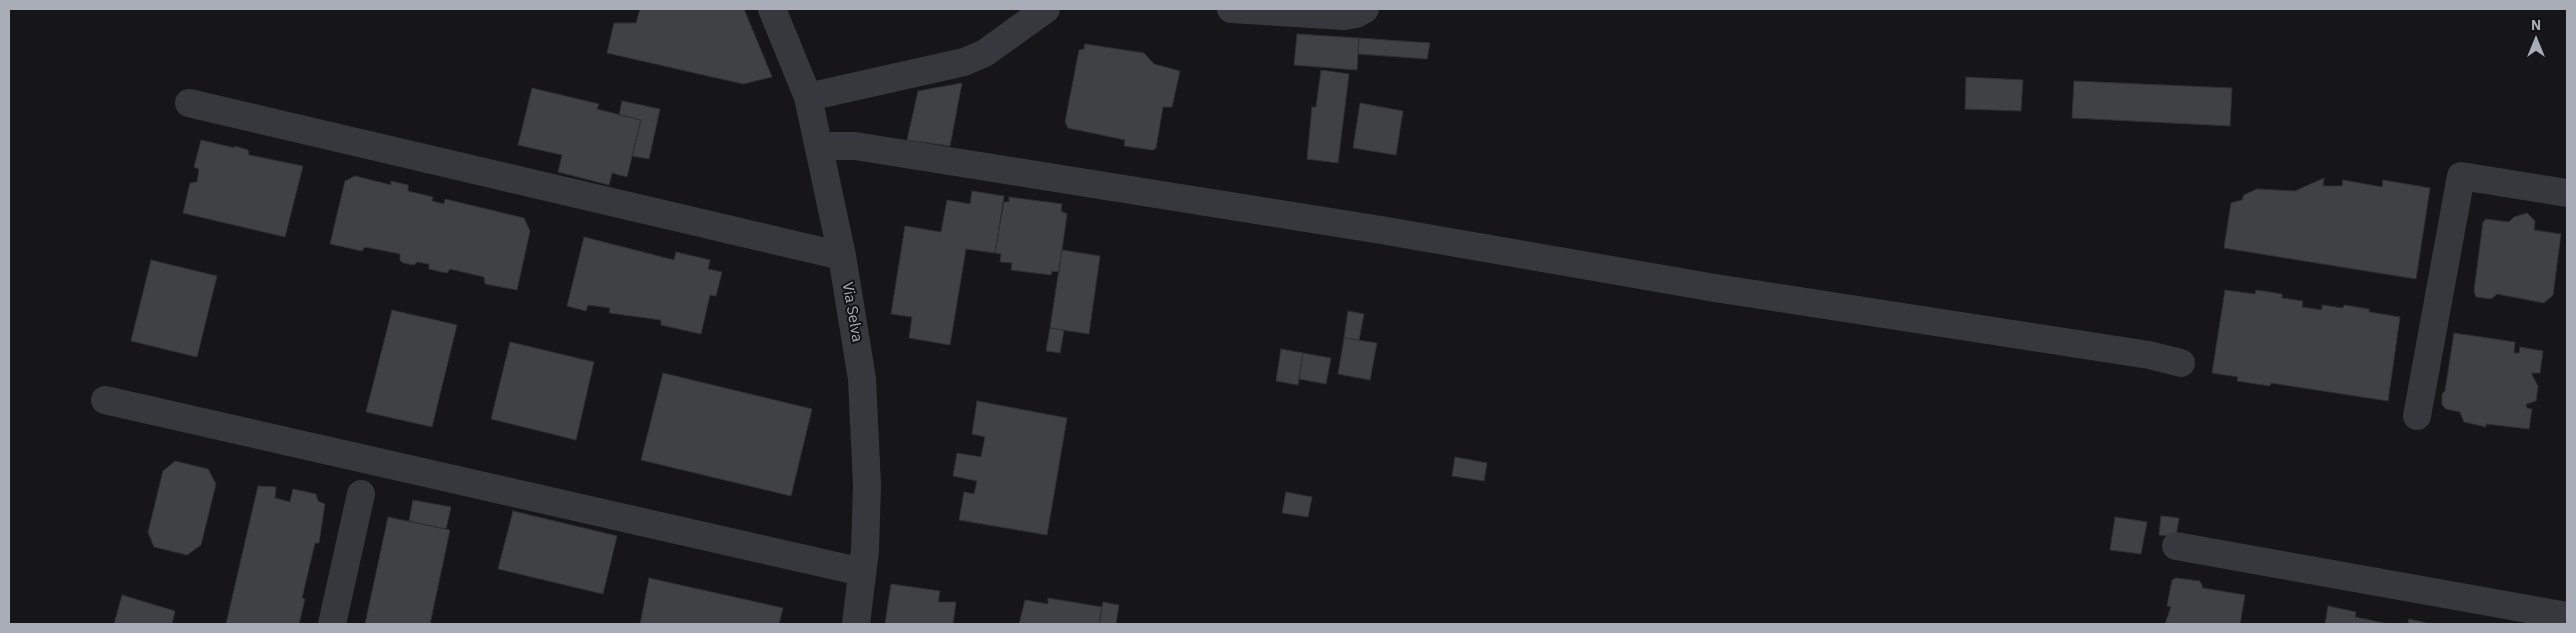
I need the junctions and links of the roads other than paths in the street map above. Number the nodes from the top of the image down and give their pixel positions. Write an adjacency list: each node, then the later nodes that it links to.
1 (772, 9): 5 (street, Via Selva)
2 (1046, 9): 5 (street)
3 (1231, 9): 4 (street)
4 (1364, 9)
5 (808, 97): 7 (street, Via Selva)
6 (189, 104): 9 (street)
7 (820, 146): 9 (street, Via Selva); 10 (street)
8 (2567, 193): 12 (street)
9 (842, 256): 15 (street, Via Selva)
10 (2181, 363)
11 (105, 400): 15 (street)
12 (2417, 416)
13 (361, 494): 17 (street)
14 (2176, 546): 16 (street)
15 (862, 572): 18 (street, Via Selva)
16 (2567, 616)
17 (332, 624)
18 (856, 624)

